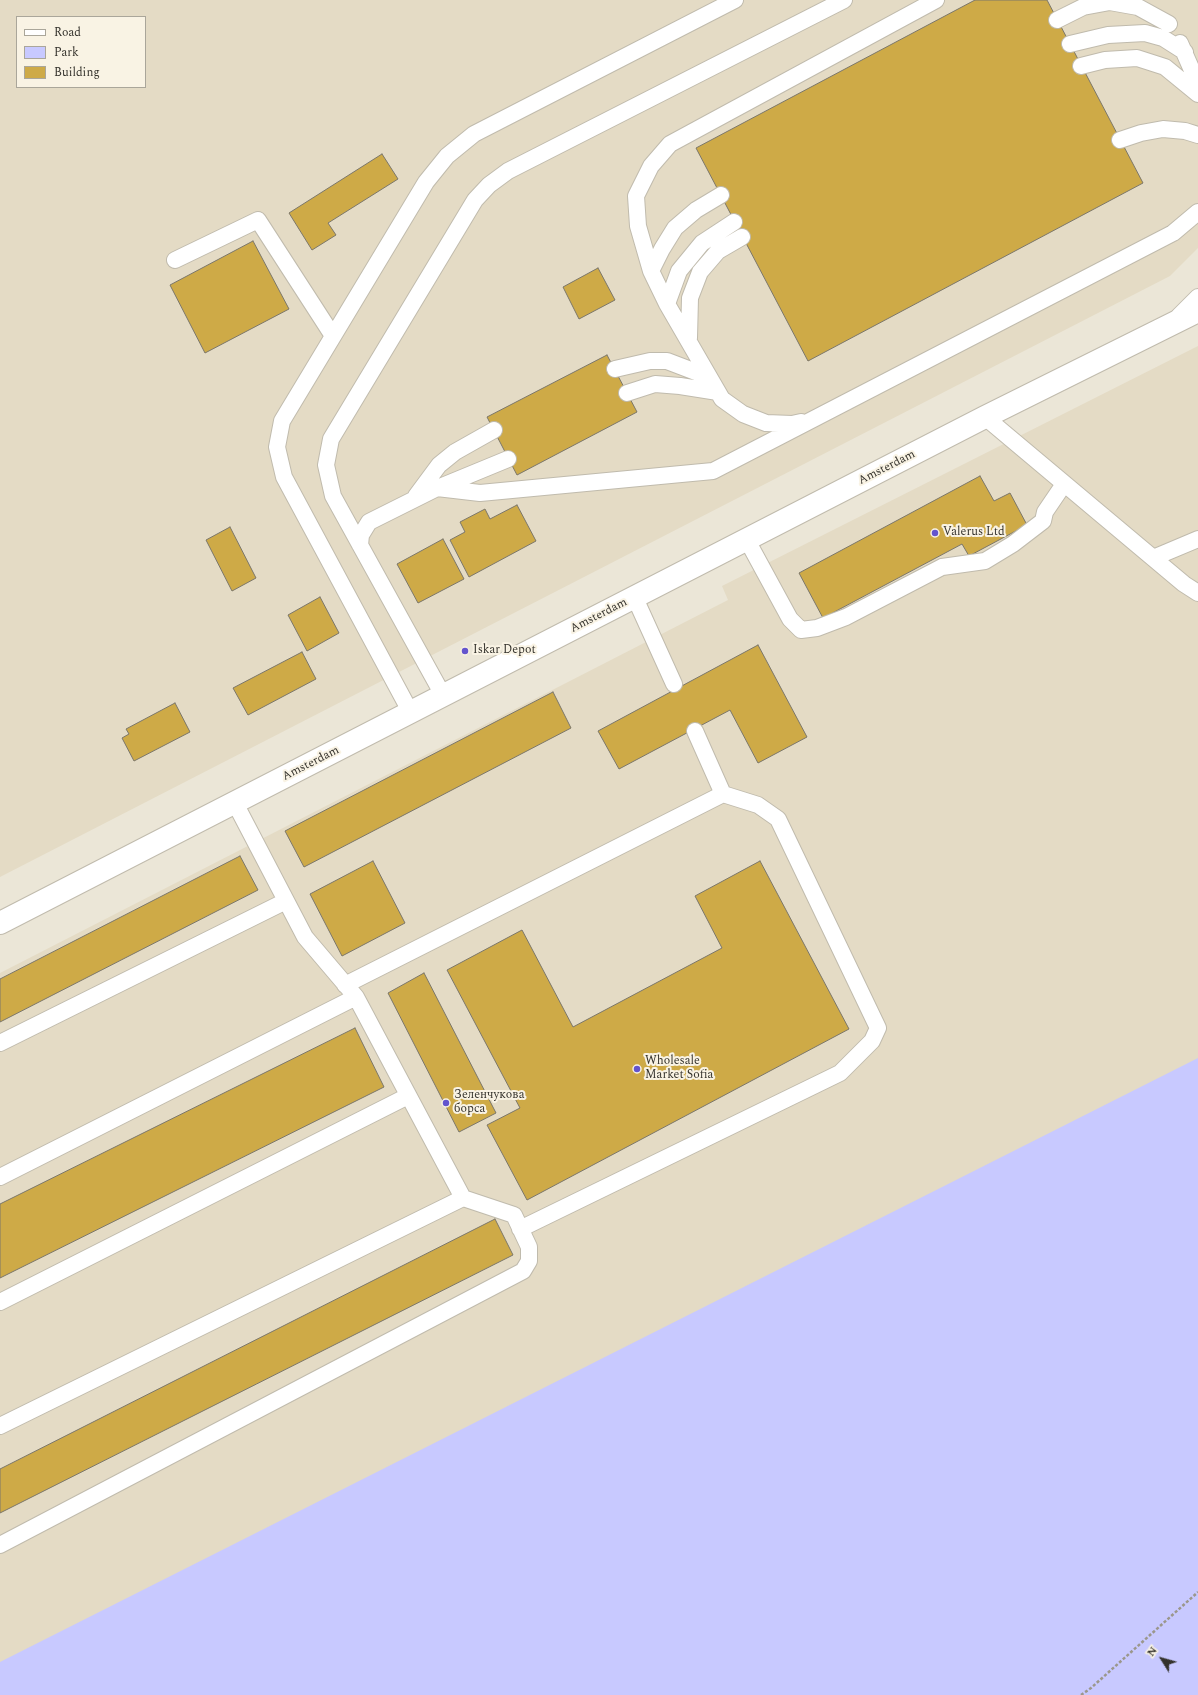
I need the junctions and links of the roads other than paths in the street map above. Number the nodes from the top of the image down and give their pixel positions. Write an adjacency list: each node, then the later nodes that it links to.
1 (735, 0): 24 (lane)
2 (844, 0): 39 (lane)
3 (936, 0): 19 (lane)
4 (1152, 0): 6 (lane)
5 (1057, 20): 6 (lane)
6 (1169, 24): 8 (lane)
7 (1070, 44): 8 (lane)
8 (1185, 52): 10 (lane)
9 (1081, 66): 11 (lane)
10 (1198, 84)
11 (1198, 94)
12 (1198, 135): 13 (lane)
13 (1120, 140)
14 (721, 195): 19 (lane)
15 (1198, 212): 30 (lane)
16 (734, 222): 21 (lane)
17 (742, 236): 25 (lane)
18 (175, 260): 24 (lane)
19 (651, 271): 21 (lane)
20 (1198, 298): 23 (lane)
21 (667, 304): 25 (lane)
22 (1198, 311): 23 (street, Amsterdam)
23 (1167, 326): 31 (street, Amsterdam)
24 (333, 336): 45 (lane)
25 (689, 340): 27 (lane)
26 (615, 369): 27 (lane)
27 (709, 377): 28 (lane)
28 (718, 392): 29 (lane); 30 (lane)
29 (627, 394)
30 (816, 417): 35 (lane)
31 (985, 417): 34 (lane); 38 (street, Amsterdam)
32 (494, 430): 36 (lane)
33 (508, 459): 35 (lane)
34 (1064, 484): 38 (lane); 40 (lane)
35 (437, 488): 36 (lane)
36 (415, 498): 39 (lane)
37 (1198, 539): 40 (lane)
38 (747, 540): 42 (street, Amsterdam)
39 (360, 546): 44 (lane)
40 (1153, 558): 41 (lane)
41 (1198, 593)
42 (635, 598): 43 (lane); 44 (street, Amsterdam)
43 (674, 684)
44 (444, 697): 45 (street, Amsterdam)
45 (411, 713): 48 (street, Amsterdam)
46 (695, 731): 47 (lane)
47 (723, 794): 51 (lane); 57 (lane)
48 (235, 803): 49 (lane); 50 (street, Amsterdam)
49 (286, 900): 51 (lane); 53 (lane)
50 (0, 923)
51 (346, 984): 52 (lane)
52 (356, 997): 54 (lane); 55 (lane)
53 (0, 1043)
54 (408, 1096): 56 (lane); 58 (lane)
55 (0, 1177)
56 (462, 1198): 57 (lane); 59 (lane)
57 (520, 1229): 60 (lane)
58 (0, 1302)
59 (0, 1426)
60 (0, 1545)

